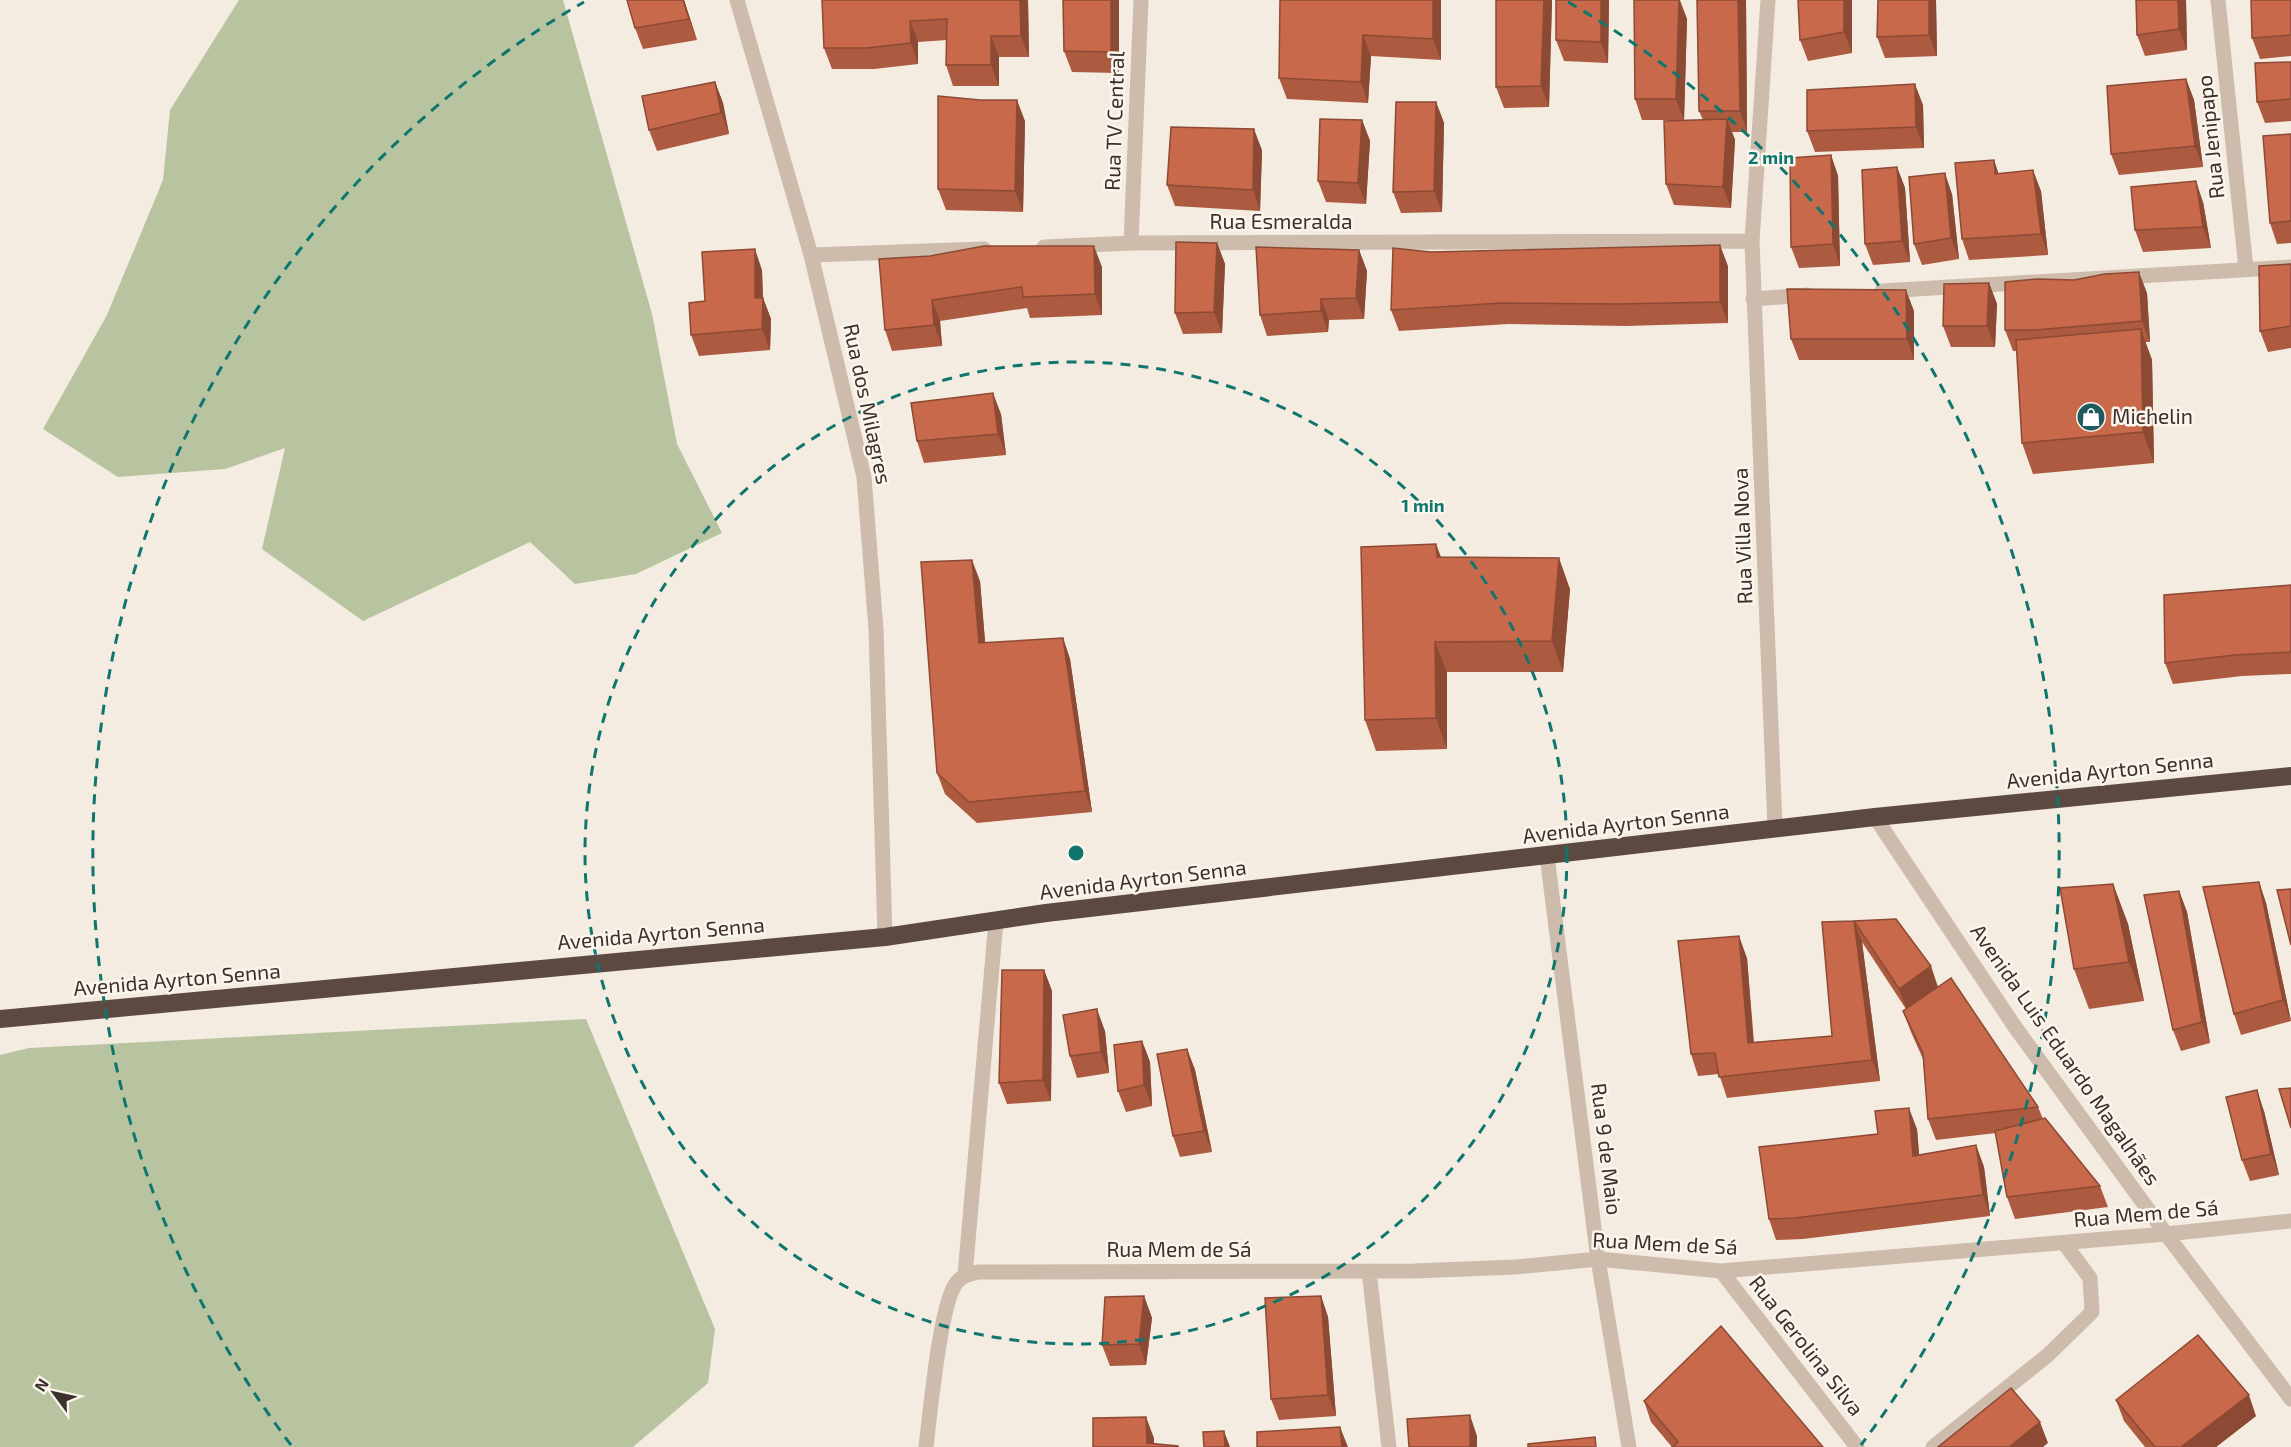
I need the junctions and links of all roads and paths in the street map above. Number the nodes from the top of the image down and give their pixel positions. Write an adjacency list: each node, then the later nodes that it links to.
1 (738, 0): 9 (street, Rua dos Milagres)
2 (1141, 0): 6 (street, Rua TV Central)
3 (1768, 0): 5 (street, Rua Villa Nova)
4 (2218, 0): 11 (street, Rua Jenipapo)
5 (1752, 241): 6 (street, Rua Esmeralda); 14 (street, Rua Villa Nova)
6 (1131, 243): 7 (street, Rua Esmeralda)
7 (1024, 247)
8 (1000, 248): 9 (street)
9 (811, 255): 20 (street, Rua dos Milagres)
10 (2291, 267): 11 (street)
11 (2246, 269): 12 (street)
12 (1871, 291)
13 (1824, 294): 14 (street)
14 (1753, 298): 17 (street, Rua Villa Nova)
15 (2291, 776): 16 (highway, Avenida Ayrton Senna)
16 (1875, 817): 17 (highway, Avenida Ayrton Senna); 23 (street, Avenida Luis Eduardo Magalhães)
17 (1775, 828): 18 (highway, Avenida Ayrton Senna)
18 (1547, 856): 19 (highway, Avenida Ayrton Senna); 25 (street, Rua 9 de Maio)
19 (996, 921): 20 (highway, Avenida Ayrton Senna); 28 (street)
20 (885, 937): 21 (highway, Avenida Ayrton Senna)
21 (0, 1019)
22 (2291, 1221): 23 (street, Rua Mem de Sá)
23 (2166, 1234): 24 (street, Rua Mem de Sá); 29 (street, Avenida Luis Eduardo Magalhães)
24 (2064, 1243): 27 (street, Rua Mem de Sá); 34 (street)
25 (1598, 1259): 26 (street, Rua Mem de Sá); 27 (street, Rua Mem de Sá); 32 (street, Rua 9 de Maio)
26 (1369, 1271): 28 (street, Rua Mem de Sá); 31 (street)
27 (1721, 1271): 33 (street, Rua Gerolina Silva)
28 (965, 1275): 30 (street)
29 (2291, 1399)
30 (926, 1447)
31 (1389, 1447)
32 (1629, 1447)
33 (1857, 1447)
34 (1934, 1447)

